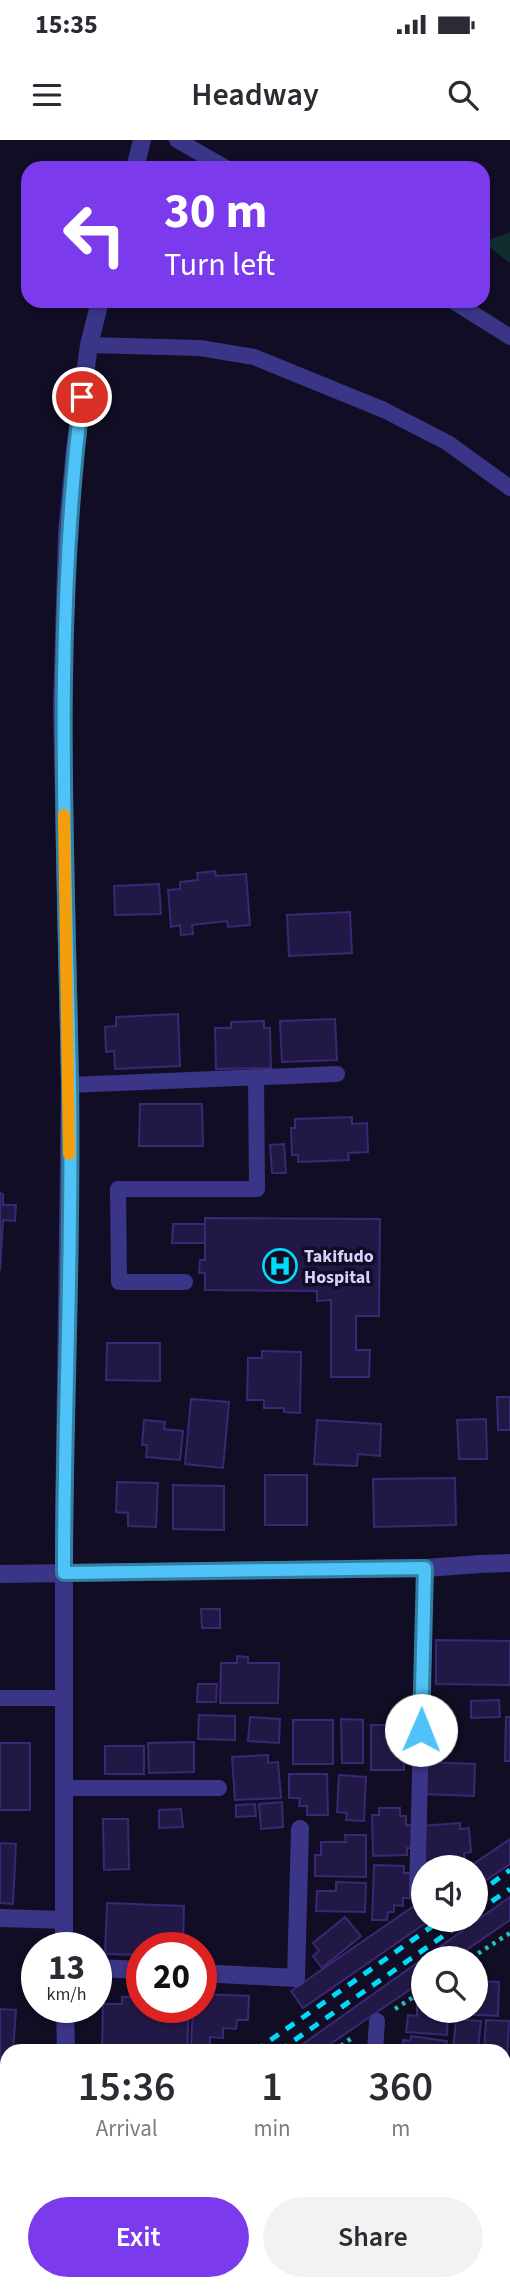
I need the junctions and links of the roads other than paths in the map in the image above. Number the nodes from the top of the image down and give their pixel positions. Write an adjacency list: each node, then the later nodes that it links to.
1 (142, 140): 3 (street)
2 (177, 140): 4 (lane)
3 (137, 161)
4 (214, 161)
5 (98, 308): 8 (street)
6 (464, 308): 7 (lane)
7 (510, 337)
8 (89, 345): 9 (lane); 12 (street)
9 (510, 488)
10 (337, 1074): 11 (lane)
11 (256, 1077): 12 (lane); 13 (lane)
12 (70, 1085): 16 (street)
13 (185, 1282)
14 (510, 1563): 15 (street)
15 (425, 1568): 16 (street); 23 (lane)
16 (64, 1573): 17 (street); 19 (street)
17 (0, 1574)
18 (0, 1698): 19 (lane)
19 (65, 1698): 20 (street)
20 (65, 1788): 21 (lane); 25 (street)
21 (219, 1788)
22 (300, 1829): 27 (street)
23 (418, 1855)
24 (0, 1918): 25 (street)
25 (64, 1920): 26 (street)
26 (64, 1932)
27 (217, 1974)
28 (377, 2021): 31 (lane)
29 (65, 2023): 30 (street)
30 (66, 2044)
31 (375, 2044)

